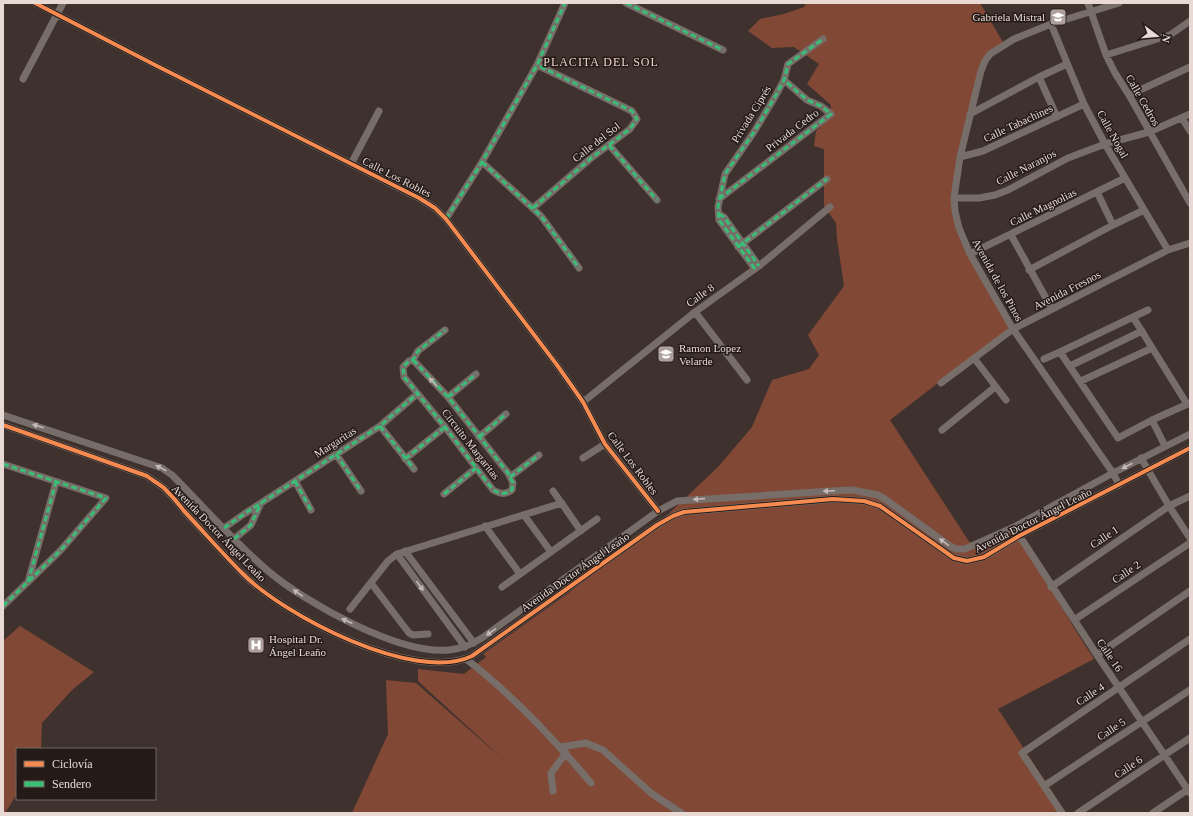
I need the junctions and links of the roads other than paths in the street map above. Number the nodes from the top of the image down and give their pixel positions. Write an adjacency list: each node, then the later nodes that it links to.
1 (35, 3): 8 (street, Calle Los Robles)
2 (62, 3): 8 (street)
3 (565, 3): 15 (street)
4 (626, 3): 12 (street)
5 (1088, 3): 7 (street, Calle Cedros)
6 (1119, 3): 7 (street, Avenida de los Pinos)
7 (1091, 12): 10 (street, Avenida de los Pinos); 13 (street, Calle Cedros)
8 (57, 14): 18 (street); 33 (street, Calle Los Robles)
9 (1190, 21): 13 (street)
10 (1051, 24): 14 (street, Calle Nogal); 23 (street, Avenida de los Pinos)
11 (823, 39): 19 (street, Privada Ciprés)
12 (723, 50)
13 (1106, 55): 20 (street, Calle Cedros)
14 (1067, 64): 17 (street); 21 (street, Calle Nogal)
15 (537, 65): 30 (street, Calle del Sol); 32 (street)
16 (1190, 67): 20 (street)
17 (1039, 77): 23 (street); 25 (street)
18 (23, 79)
19 (784, 80): 38 (street, Privada Ciprés); 38 (street, Privada Cedro)
20 (1129, 95): 28 (street, Calle Cedros)
21 (1084, 104): 25 (street, Calle Tabachines); 29 (street, Calle Nogal)
22 (379, 111): 33 (street)
23 (970, 114): 31 (street, Avenida de los Pinos)
24 (1190, 114): 26 (street, Calle Naranjos)
25 (1057, 117): 31 (street, Calle Tabachines)
26 (1182, 118): 27 (street); 28 (street, Calle Naranjos)
27 (1190, 130)
28 (1149, 132): 29 (street, Calle Naranjos); 39 (street, Calle Cedros)
29 (1105, 144): 34 (street, Calle Nogal); 37 (street, Calle Naranjos)
30 (609, 145): 40 (street); 42 (street, Calle del Sol)
31 (960, 157): 37 (street, Avenida de los Pinos)
32 (482, 162): 42 (street); 44 (street)
33 (351, 164): 44 (street, Calle Los Robles)
34 (1126, 178): 36 (street, Calle Magnolias); 43 (street, Calle Nogal)
35 (827, 179): 48 (street)
36 (1097, 192): 45 (street); 46 (street, Calle Magnolias)
37 (954, 198): 50 (street, Avenida de los Pinos)
38 (720, 199): 48 (street, Privada Ciprés)
39 (1189, 199)
40 (657, 200)
41 (830, 207): 52 (street, Calle 8)
42 (533, 208): 51 (street)
43 (1144, 210): 45 (street); 49 (street, Calle Nogal)
44 (446, 219): 75 (street, Calle Los Robles)
45 (1113, 225): 53 (street)
46 (1011, 235): 50 (street, Calle Magnolias); 53 (street)
47 (1190, 243): 49 (street, Avenida Fresnos)
48 (740, 245): 52 (street, Privada Ciprés)
49 (1168, 250): 54 (street, Avenida Fresnos)
50 (970, 254): 58 (street, Avenida de los Pinos)
51 (578, 268)
52 (757, 268): 56 (street, Calle 8)
53 (1029, 270): 54 (street)
54 (1052, 310): 58 (street, Avenida Fresnos)
55 (1148, 310): 57 (street)
56 (695, 312): 68 (street); 75 (street, Calle 8)
57 (1133, 317): 60 (street); 62 (street)
58 (1013, 329): 63 (street, Avenida Fresnos); 98 (street, Avenida de los Pinos)
59 (445, 330): 65 (street, Circuito Margaritas)
60 (1142, 331): 61 (street); 66 (street)
61 (1152, 348): 69 (street); 76 (street)
62 (1060, 352): 64 (street); 66 (street)
63 (974, 358): 70 (street, Avenida Fresnos); 71 (street)
64 (1044, 359)
65 (413, 360): 72 (street, Circuito Margaritas); 73 (street, Circuito Margaritas, one-way to 65)
66 (1070, 366): 69 (street)
67 (476, 374): 73 (street)
68 (747, 380)
69 (1081, 382): 79 (street)
70 (941, 383)
71 (995, 387): 74 (street); 83 (street)
72 (417, 394): 81 (street, Margaritas); 82 (street, Circuito Margaritas)
73 (448, 397): 85 (street, Circuito Margaritas)
74 (1006, 400)
75 (583, 402): 86 (street, Calle Los Robles)
76 (1188, 404): 79 (street)
77 (506, 414): 85 (street)
78 (3, 415): 116 (street, Avenida Doctor Ángel Leaño, one-way to 78)
79 (1152, 420): 87 (street)
80 (3, 425): 143 (street, Avenida Doctor Ángel Leaño)
81 (380, 426): 89 (street, Margaritas); 93 (street)
82 (445, 427): 93 (street); 95 (street, Circuito Margaritas)
83 (942, 430)
84 (1190, 434): 87 (street, Avenida Doctor Ángel Leaño)
85 (479, 437): 99 (street, Circuito Margaritas)
86 (605, 444): 91 (street); 111 (street, Calle Los Robles)
87 (1165, 446): 92 (street, Avenida Doctor Ángel Leaño)
88 (1190, 448): 97 (street, Avenida Doctor Ángel Leaño)
89 (336, 454): 100 (street, Margaritas); 103 (street)
90 (539, 455): 99 (street)
91 (583, 458)
92 (1141, 458): 97 (street); 98 (street, Avenida Doctor Ángel Leaño, one-way to 98)
93 (405, 459): 96 (street)
94 (3, 465): 101 (street)
95 (476, 468): 99 (street, Circuito Margaritas); 105 (street)
96 (414, 469)
97 (1148, 470): 102 (street, Avenida Doctor Ángel Leaño); 109 (street)
98 (1113, 473): 102 (street, Avenida de los Pinos); 115 (street, Avenida Doctor Ángel Leaño)
99 (510, 477)
100 (294, 481): 107 (street, Margaritas); 110 (street)
101 (56, 482): 128 (street); 128 (street)
102 (1120, 485): 118 (street, Avenida Doctor Ángel Leaño)
103 (361, 491)
104 (553, 491): 108 (street)
105 (444, 494)
106 (1190, 496): 109 (street, Calle 1)
107 (261, 503): 116 (street, Margaritas); 120 (street)
108 (562, 503): 112 (street); 117 (street)
109 (1169, 506): 119 (street); 131 (street, Calle 1)
110 (311, 510)
111 (658, 511): 121 (street, Avenida Doctor Ángel Leaño, one-way to 111); 140 (street, Avenida Doctor Ángel Leaño, one-way to 140)
112 (524, 515): 114 (street); 124 (street)
113 (597, 519): 117 (street)
114 (485, 526): 123 (street); 127 (street)
115 (1014, 527): 118 (street, Calle 16); 121 (street, Avenida Doctor Ángel Leaño)
116 (224, 528): 120 (street, Avenida Doctor Ángel Leaño)
117 (581, 531): 124 (street)
118 (1019, 536): 125 (street, Avenida Doctor Ángel Leaño); 131 (street, Calle 16)
119 (1190, 538)
120 (234, 539): 141 (street, Avenida Doctor Ángel Leaño, one-way to 120)
121 (982, 542): 125 (street)
122 (1190, 543): 136 (street, Calle 2)
123 (405, 551): 126 (street); 135 (street)
124 (551, 552): 127 (street)
125 (989, 553): 143 (street, Avenida Doctor Ángel Leaño)
126 (397, 554): 129 (street); 137 (street, one-way to 137)
127 (520, 574): 130 (street)
128 (28, 582): 133 (street)
129 (371, 583): 134 (street); 138 (street)
130 (502, 587)
131 (1052, 587): 136 (street, Calle 16)
132 (1190, 591): 142 (street)
133 (3, 606)
134 (350, 609)
135 (456, 620): 137 (street); 140 (street)
136 (1074, 620): 142 (street, Calle 16)
137 (448, 625): 141 (street)
138 (428, 634)
139 (1190, 639): 144 (street, Calle 4)
140 (474, 643): 141 (street, Avenida Doctor Ángel Leaño)
141 (464, 647)
142 (1097, 655): 144 (street, Calle 16)
143 (466, 659): 148 (street)
144 (1119, 688): 146 (street, Calle 16); 152 (street, Calle 4)
145 (1190, 690): 146 (street, Calle 5)
146 (1142, 722): 150 (street, Calle 16); 152 (street, Calle 5)
147 (1190, 738): 150 (street, Calle 6)
148 (560, 747): 149 (street); 155 (street)
149 (566, 753): 151 (street); 154 (street)
150 (1165, 756): 153 (street, Calle 16); 157 (street, Calle 6)
151 (591, 783)
152 (1044, 786): 156 (street)
153 (1189, 790): 158 (street)
154 (553, 791)
155 (681, 813)
156 (1062, 813)
157 (1078, 813)
158 (1153, 813)

